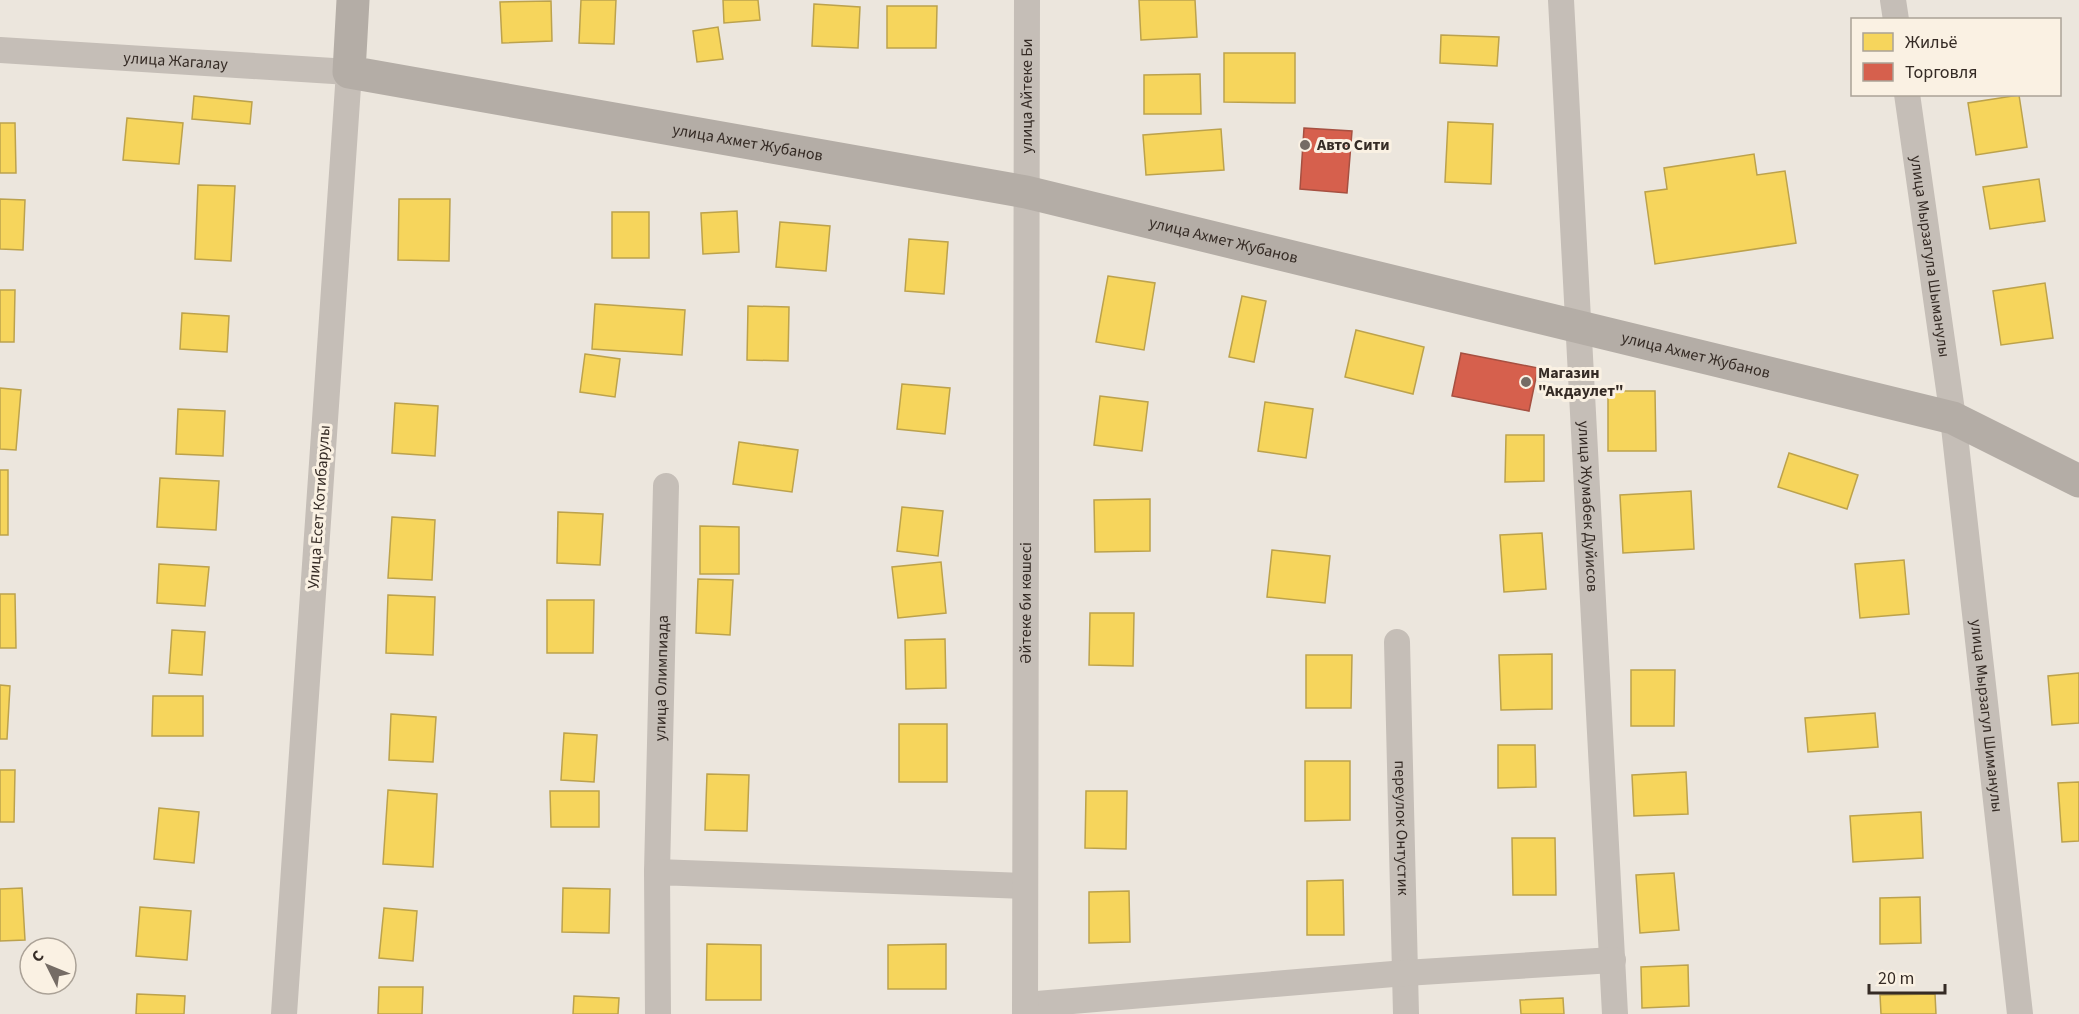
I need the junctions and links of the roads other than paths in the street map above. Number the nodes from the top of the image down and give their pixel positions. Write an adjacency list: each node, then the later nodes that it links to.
1 (353, 0): 7 (main road, Улица Есет Котибарулы)
2 (1027, 0): 9 (street, улица Айтеке Би)
3 (1561, 0): 10 (street, улица Жумабек Дуйисов)
4 (1893, 0): 5 (street)
5 (1896, 18)
6 (0, 50): 7 (street, улица Жагалау)
7 (349, 72): 9 (main road, улица Ахмет Жубанов); 20 (street, Улица Есет Котибарулы)
8 (1906, 96): 11 (street, улица Мырзагула Шыманулы)
9 (1026, 192): 10 (main road, улица Ахмет Жубанов); 16 (street, Әйтеке би көшесі)
10 (1578, 325): 11 (main road, улица Ахмет Жубанов); 17 (street, улица Жумабек Дуйисов)
11 (1953, 418): 12 (main road, улица Ахмет Жубанов); 24 (street, улица Мырзагул Шиманулы)
12 (2079, 481)
13 (666, 486): 15 (street, улица Олимпиада)
14 (1397, 642): 18 (street, переулок Онтустик)
15 (657, 872): 16 (street); 21 (street, улица Олимпиада)
16 (1025, 886): 19 (street, Әйтеке би көшесі)
17 (1613, 960): 18 (street); 23 (street, улица Жумабек Дуйисов)
18 (1405, 973): 19 (street); 22 (street, переулок Онтустик)
19 (1024, 1010)
20 (284, 1014)
21 (658, 1014)
22 (1406, 1014)
23 (1615, 1014)
24 (2020, 1014)

